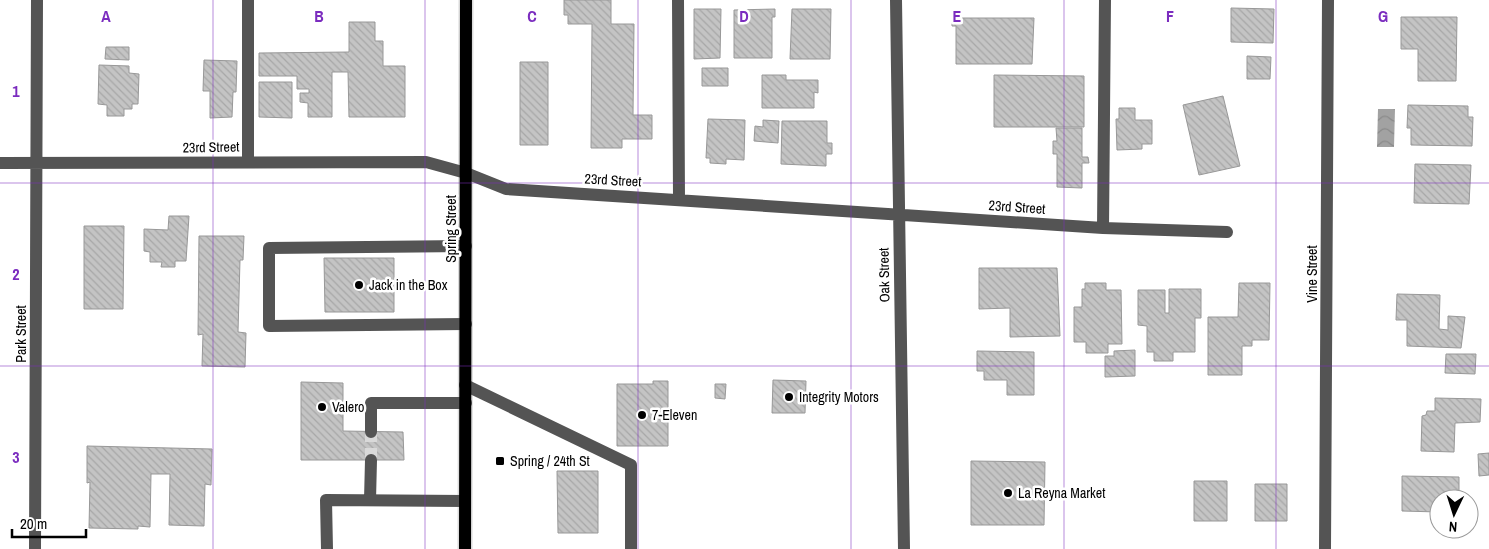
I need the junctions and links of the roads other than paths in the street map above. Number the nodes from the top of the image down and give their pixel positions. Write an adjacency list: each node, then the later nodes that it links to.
1 (37, 0): 10 (street, Park Street)
2 (248, 0): 8 (street)
3 (466, 0): 11 (main road, Spring Street)
4 (678, 0): 12 (street)
5 (896, 0): 13 (street, Oak Street)
6 (1104, 0): 14 (street)
7 (1328, 0): 29 (street, Vine Street)
8 (248, 161): 10 (street, 23rd Street); 11 (street, 23rd Street)
9 (0, 163): 10 (street, 23rd Street)
10 (38, 164): 24 (street, Park Street)
11 (466, 173): 12 (street, 23rd Street); 16 (main road, Spring Street)
12 (679, 199): 13 (street, 23rd Street)
13 (898, 214): 14 (street, 23rd Street); 28 (street, Oak Street)
14 (1103, 228): 15 (street, 23rd Street)
15 (1227, 232)
16 (466, 246): 17 (main road, Spring Street); 17 (street)
17 (466, 324): 18 (main road, Spring Street)
18 (465, 385): 19 (main road, Spring Street); 27 (street)
19 (466, 403): 20 (street); 23 (main road, Spring Street)
20 (371, 432)
21 (371, 460): 22 (street)
22 (370, 500): 23 (street); 25 (street)
23 (465, 501): 26 (main road, Spring Street)
24 (35, 549)
25 (327, 549)
26 (465, 549)
27 (631, 549)
28 (904, 549)
29 (1325, 549)

